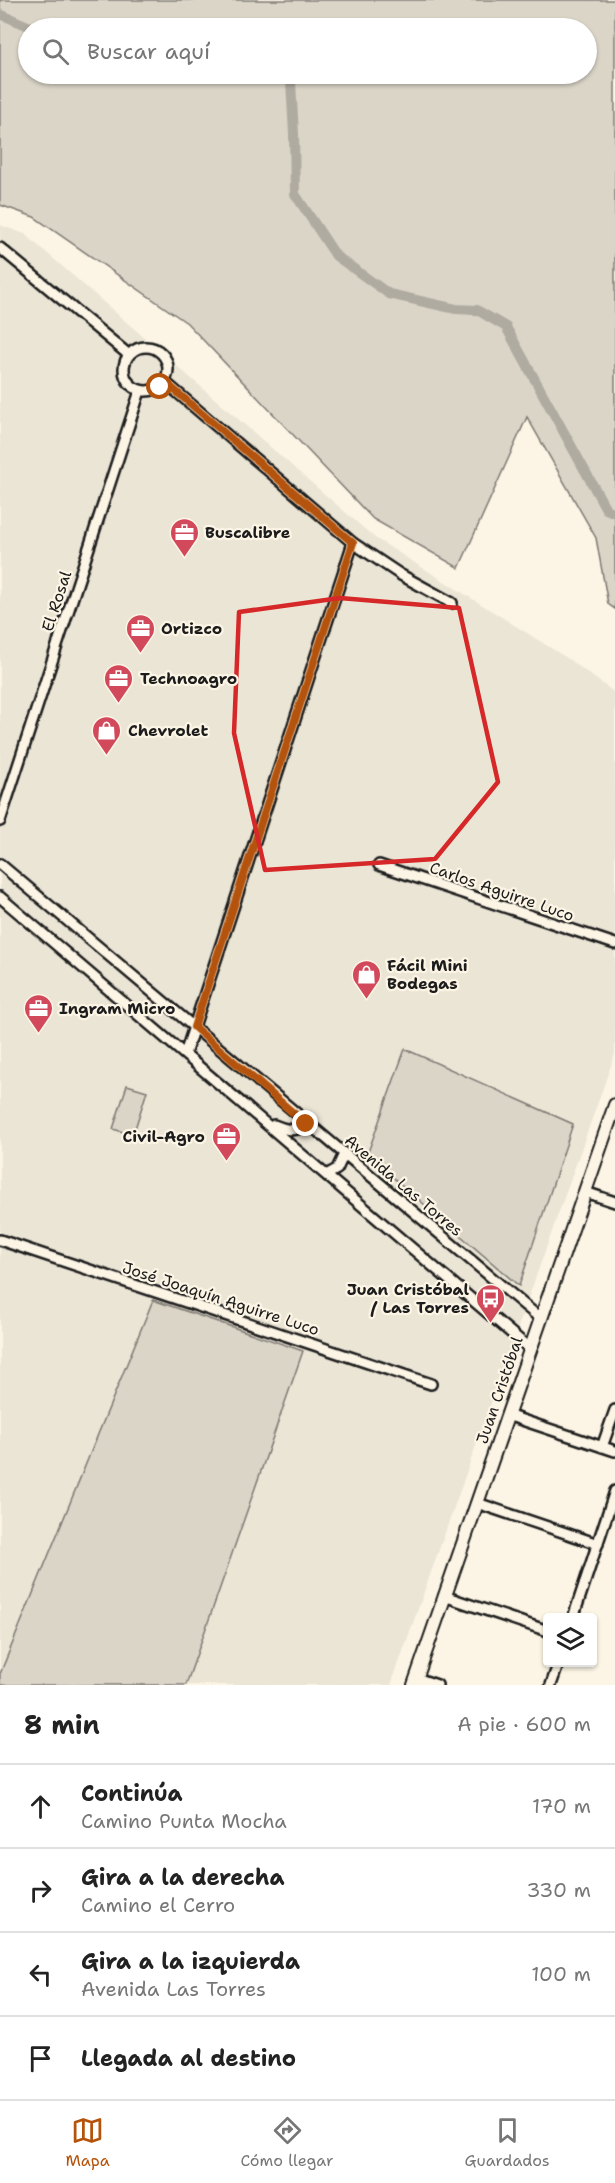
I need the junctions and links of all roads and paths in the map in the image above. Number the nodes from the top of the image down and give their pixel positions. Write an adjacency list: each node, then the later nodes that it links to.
1 (0, 248): 2 (street)
2 (129, 355): 3 (street); 4 (street)
3 (165, 382): 4 (street); 5 (street)
4 (140, 391): 7 (street, El Rosal)
5 (353, 543): 6 (street); 12 (street)
6 (452, 603)
7 (0, 821)
8 (0, 864): 12 (street, Avenida Las Torres)
9 (379, 865): 11 (street, Carlos Aguirre Luco)
10 (0, 897): 13 (street)
11 (615, 944)
12 (194, 1027): 13 (street); 16 (street, Avenida Las Torres)
13 (185, 1054): 15 (street)
14 (615, 1105): 19 (street, Juan Cristóbal)
15 (266, 1122): 16 (street); 18 (street)
16 (306, 1124): 17 (street, Avenida Las Torres)
17 (344, 1154): 18 (street); 22 (street, Avenida Las Torres)
18 (328, 1174): 23 (street)
19 (585, 1192): 20 (street); 22 (street, Juan Cristóbal)
20 (615, 1202)
21 (0, 1240): 24 (street, José Joaquín Aguirre Luco)
22 (540, 1319): 23 (street, Juan Cristóbal)
23 (530, 1349): 26 (street, Juan Cristóbal)
24 (431, 1384)
25 (615, 1410): 27 (street)
26 (507, 1414): 27 (street); 30 (street, Juan Cristóbal)
27 (602, 1447): 28 (street)
28 (615, 1451)
29 (615, 1491): 31 (street)
30 (477, 1503): 31 (street); 32 (street, Juan Cristóbal)
31 (598, 1544): 33 (street)
32 (444, 1596): 34 (street); 36 (street, Juan Cristóbal)
33 (574, 1613)
34 (543, 1629)
35 (557, 1667): 38 (street)
36 (415, 1682): 37 (street)
37 (437, 1685)
38 (551, 1685)

